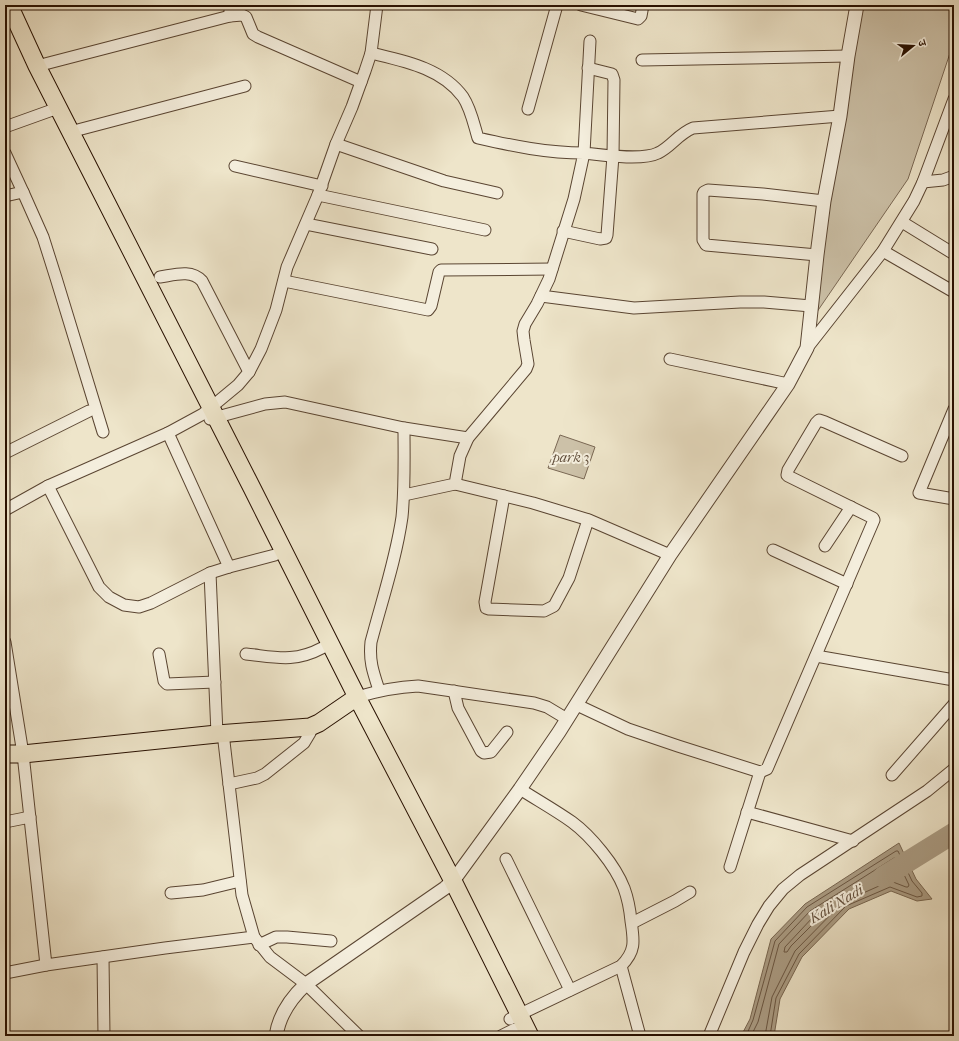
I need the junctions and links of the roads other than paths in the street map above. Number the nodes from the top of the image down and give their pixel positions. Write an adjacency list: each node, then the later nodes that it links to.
1 (9, 5): 13 (main road)
2 (557, 5): 19 (street)
3 (582, 5): 4 (street)
4 (643, 5)
5 (857, 5): 11 (street)
6 (374, 6): 10 (street)
7 (230, 10): 13 (street); 15 (street)
8 (5, 19): 18 (main road)
9 (590, 41): 14 (street)
10 (371, 53): 15 (street); 25 (street)
11 (848, 56): 12 (street); 20 (street)
12 (642, 60)
13 (37, 66): 18 (main road)
14 (588, 68): 25 (street); 26 (street)
15 (361, 82): 23 (street)
16 (245, 86): 22 (street)
17 (954, 99): 29 (street)
18 (53, 109): 21 (street); 22 (main road); 55 (main road)
19 (528, 109)
20 (840, 116): 26 (street); 34 (street)
21 (5, 127)
22 (70, 132): 55 (main road)
23 (336, 144): 30 (street); 32 (street)
24 (5, 153): 31 (street)
25 (584, 153): 26 (street); 38 (street)
26 (613, 156): 38 (street)
27 (235, 166): 30 (street)
28 (954, 176): 29 (street)
29 (923, 182): 35 (street)
30 (320, 191): 36 (street); 37 (street)
31 (23, 192): 33 (street); 57 (street)
32 (497, 193)
33 (5, 196)
34 (824, 201): 42 (street); 42 (street)
35 (902, 222): 40 (street); 41 (street)
36 (306, 224): 39 (street); 45 (street)
37 (485, 230)
38 (563, 231): 43 (street)
39 (432, 249)
40 (883, 251): 46 (street); 49 (street)
41 (954, 254)
42 (816, 255): 48 (street)
43 (552, 268): 45 (street); 47 (street)
44 (160, 278): 51 (street)
45 (284, 281): 51 (street)
46 (954, 292)
47 (541, 296): 48 (street); 59 (street)
48 (811, 306): 49 (street)
49 (807, 348): 52 (street)
50 (670, 359): 52 (street)
51 (249, 372): 55 (street)
52 (788, 384): 73 (street)
53 (954, 409): 66 (street)
54 (89, 411): 60 (street)
55 (209, 415): 56 (street); 58 (street); 72 (main road); 86 (main road)
56 (404, 428): 59 (street); 64 (street)
57 (104, 432)
58 (168, 433): 63 (street); 74 (street)
59 (468, 438): 62 (street)
60 (5, 453)
61 (902, 456): 67 (street)
62 (455, 484): 64 (street); 65 (street)
63 (48, 486): 68 (street); 75 (street)
64 (404, 495): 84 (street)
65 (504, 496): 69 (street); 69 (street)
66 (954, 499)
67 (851, 507): 70 (street); 76 (street)
68 (5, 510)
69 (588, 520): 73 (street)
70 (825, 546)
71 (773, 550): 76 (street)
72 (275, 555): 74 (street); 78 (main road)
73 (670, 555): 88 (street)
74 (229, 567): 75 (street)
75 (210, 573): 83 (street)
76 (847, 584): 81 (street)
77 (5, 642): 94 (street)
78 (322, 648): 80 (street); 86 (main road)
79 (159, 654): 83 (street)
80 (246, 654)
81 (816, 656): 82 (street); 96 (street)
82 (954, 680)
83 (215, 682): 92 (street)
84 (379, 690): 85 (street); 86 (street)
85 (454, 691): 89 (street); 91 (street)
86 (353, 700): 90 (main road); 107 (main road)
87 (954, 704): 97 (street)
88 (577, 705): 89 (street); 96 (street)
89 (567, 719): 99 (street)
90 (310, 727): 92 (main road); 98 (street)
91 (507, 732)
92 (220, 734): 94 (main road); 98 (street)
93 (5, 754): 94 (main road)
94 (23, 754): 101 (street)
95 (954, 769): 103 (street)
96 (760, 772): 100 (street)
97 (892, 774)
98 (229, 784): 106 (street)
99 (520, 789): 107 (street); 110 (street)
100 (747, 812): 103 (street); 105 (street)
101 (30, 817): 102 (street); 114 (street)
102 (5, 822)
103 (853, 841): 125 (street)
104 (506, 859): 118 (street)
105 (730, 867)
106 (240, 882): 109 (street); 111 (street)
107 (449, 885): 117 (street); 119 (main road)
108 (690, 892): 110 (street)
109 (171, 894)
110 (632, 923): 115 (street)
111 (256, 941): 112 (street); 113 (street); 117 (street)
112 (331, 941)
113 (103, 957): 114 (street); 120 (street)
114 (46, 965): 116 (street)
115 (621, 966): 118 (street); 124 (street)
116 (5, 973)
117 (306, 984): 121 (street); 122 (street)
118 (570, 990): 119 (street)
119 (513, 1027): 123 (main road)
120 (104, 1036)
121 (276, 1036)
122 (359, 1036)
123 (530, 1036)
124 (640, 1036)
125 (709, 1036)

